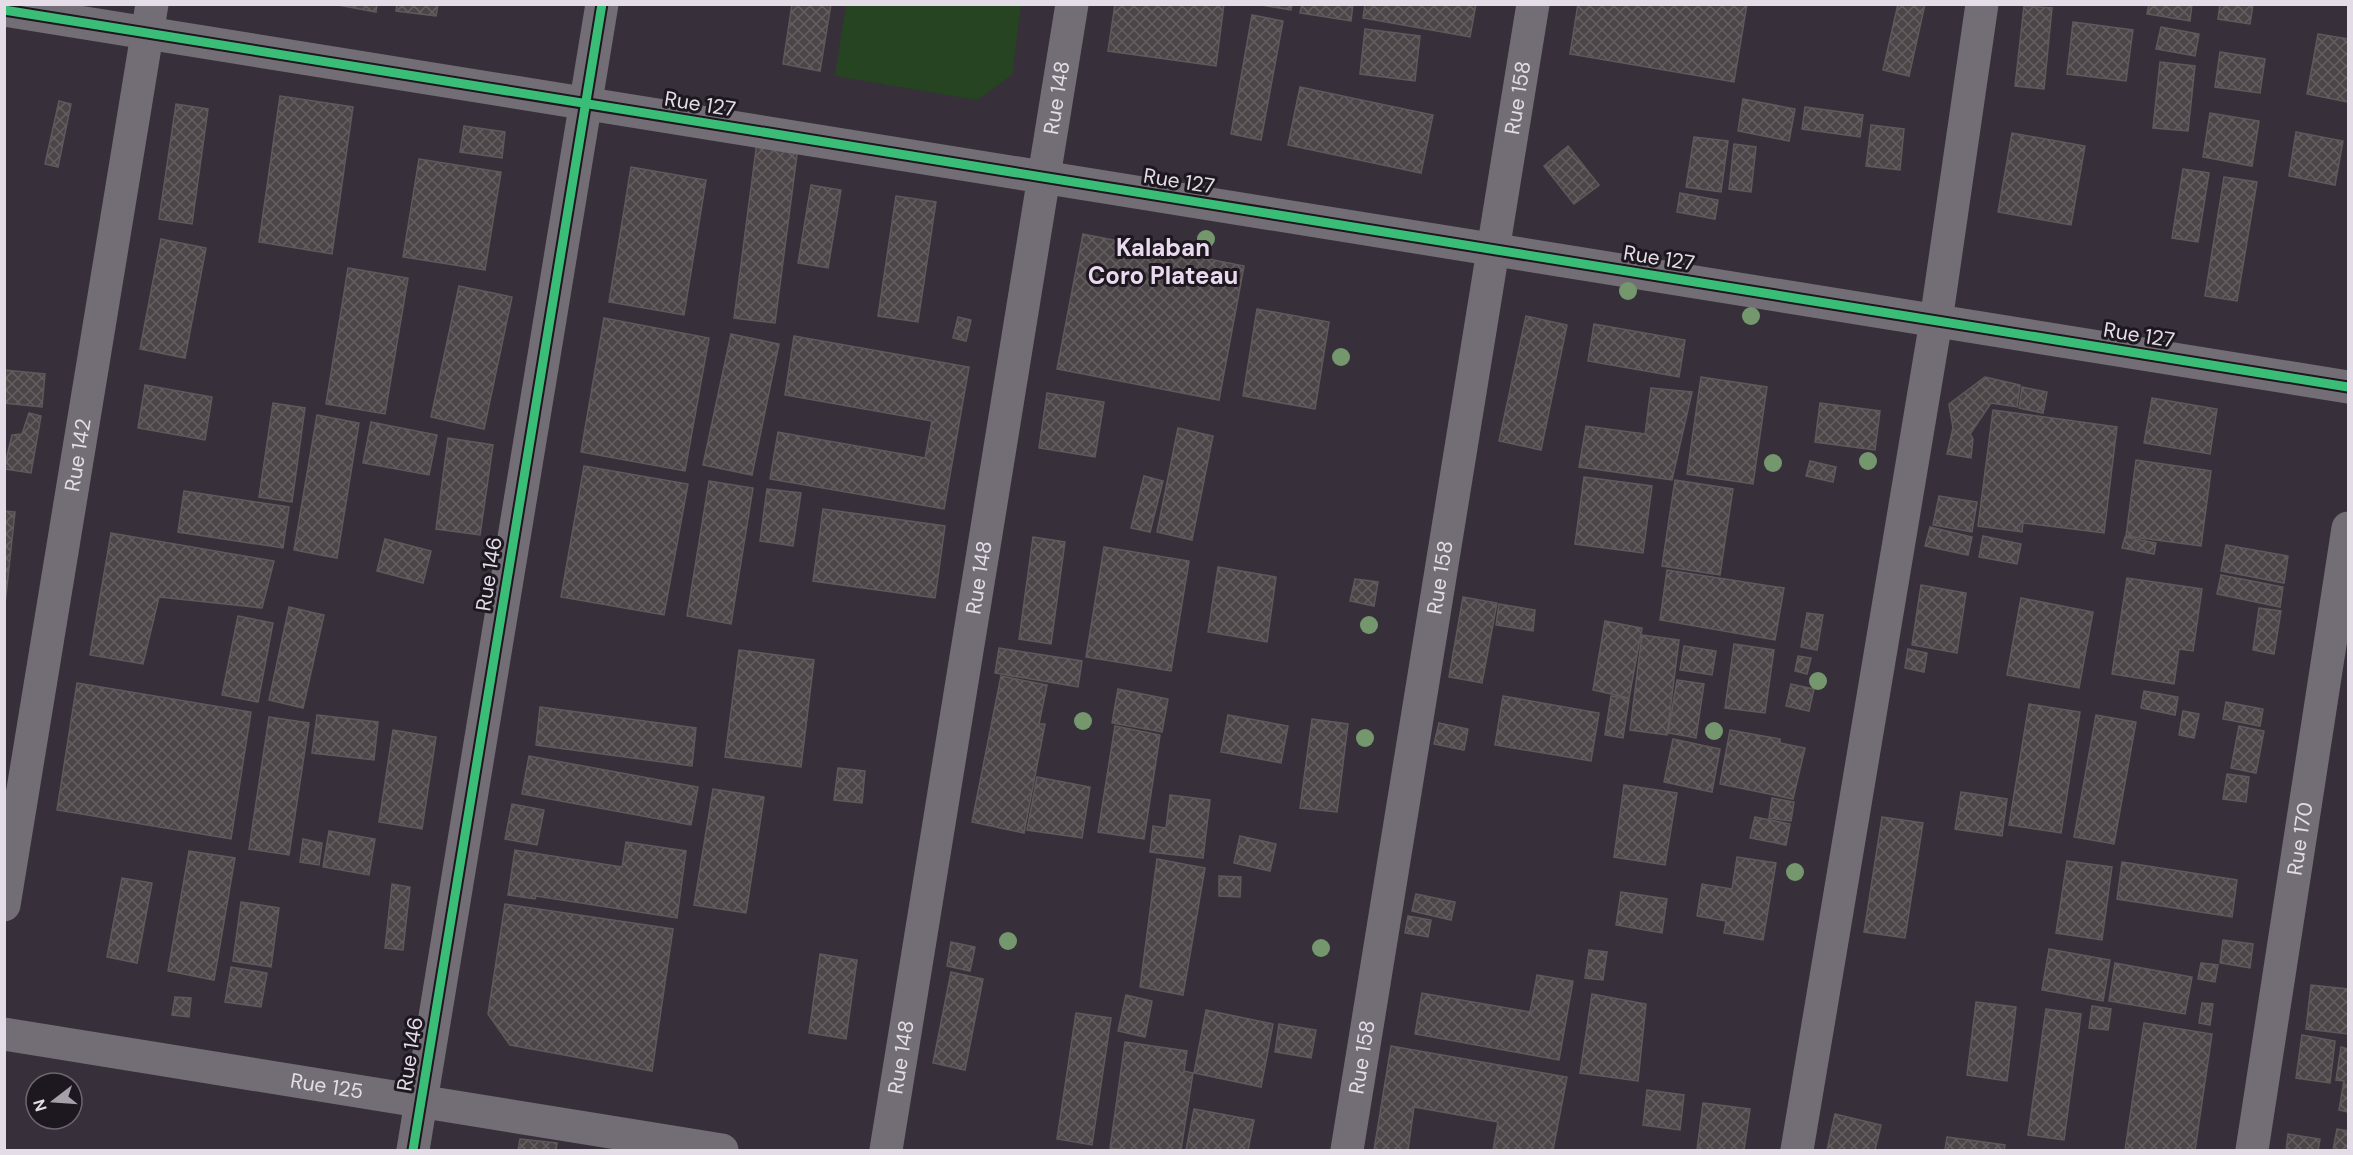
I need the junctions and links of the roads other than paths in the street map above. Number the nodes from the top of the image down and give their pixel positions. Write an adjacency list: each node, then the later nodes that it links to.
1 (602, 4): 7 (street, Rue 146)
2 (1072, 4): 8 (street, Rue 148)
3 (1533, 4): 9 (street, Rue 158)
4 (1982, 4): 10 (street)
5 (4, 10): 6 (street, Rue 127)
6 (149, 19): 7 (street, Rue 127); 13 (street, Rue 142)
7 (585, 104): 8 (street, Rue 127); 15 (street, Rue 146)
8 (1045, 178): 9 (street, Rue 127); 18 (street, Rue 148)
9 (1495, 250): 10 (street, Rue 127); 19 (street, Rue 158)
10 (1936, 321): 11 (street, Rue 127); 20 (street)
11 (2349, 387)
12 (2349, 528): 21 (street, Rue 170)
13 (4, 905)
14 (4, 1034): 15 (street, Rue 125)
15 (420, 1101): 16 (street, Rue 146); 17 (street, Rue 125)
16 (413, 1150)
17 (722, 1150)
18 (886, 1150)
19 (1347, 1150)
20 (1797, 1150)
21 (2252, 1150)

